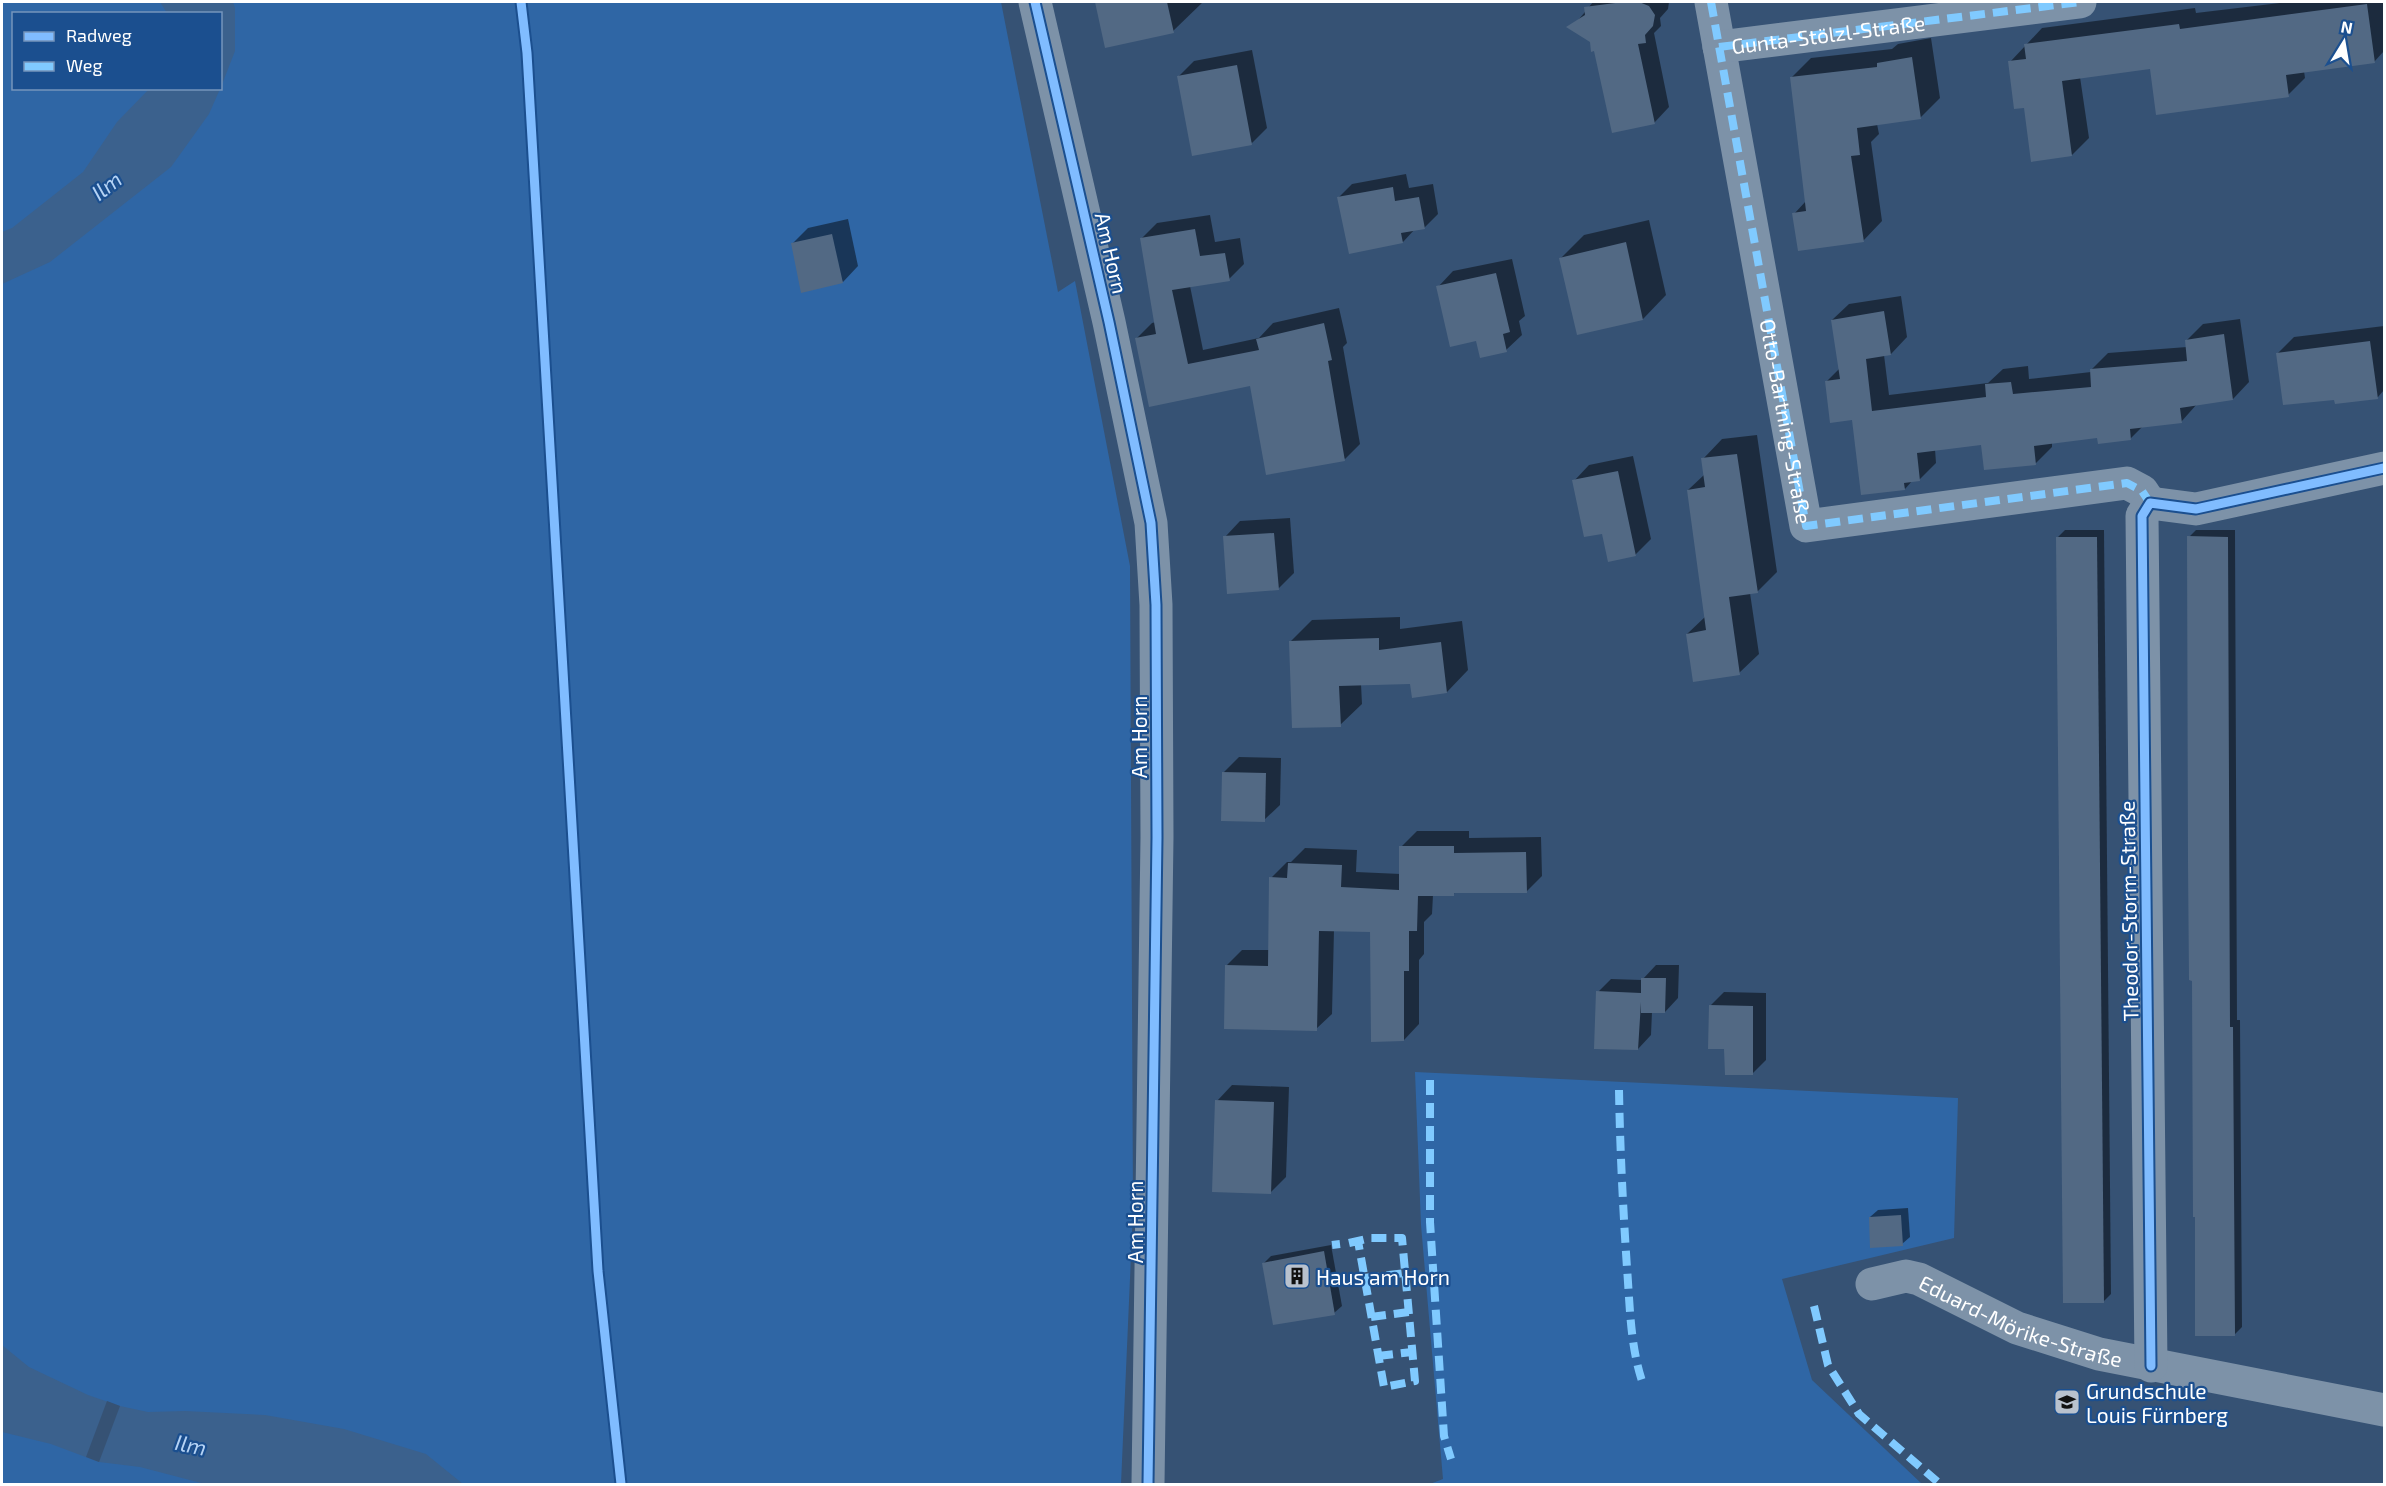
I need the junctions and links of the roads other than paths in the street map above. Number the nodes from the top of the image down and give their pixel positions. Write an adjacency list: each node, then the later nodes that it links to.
1 (1035, 2): 10 (street, Am Horn)
2 (1711, 2): 4 (street, Otto-Bartning-Straße)
3 (2071, 2): 4 (street, Gunta-Stölzl-Straße)
4 (1719, 46): 6 (street, Otto-Bartning-Straße)
5 (2385, 468): 6 (street)
6 (2150, 503): 8 (street, Theodor-Storm-Straße)
7 (1872, 1284): 8 (street, Eduard-Mörike-Straße)
8 (2151, 1366): 9 (street, Eduard-Mörike-Straße)
9 (2385, 1410)
10 (1148, 1485)

